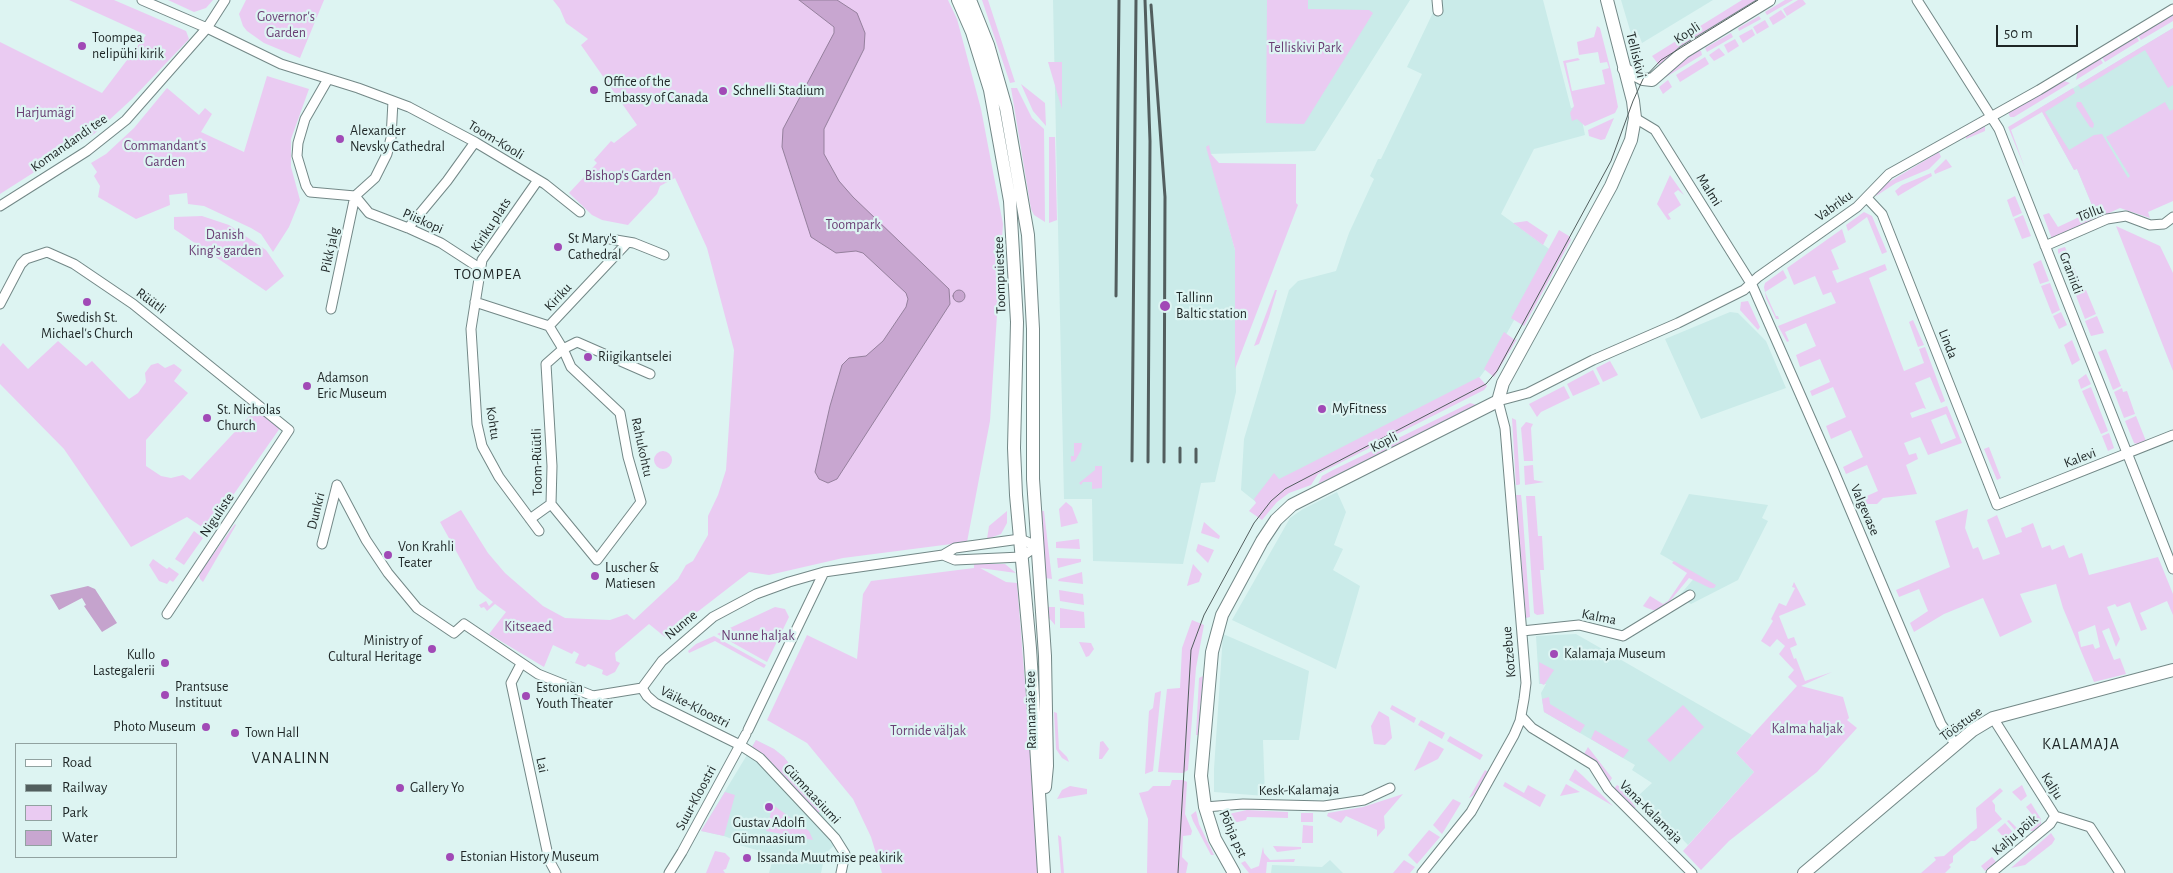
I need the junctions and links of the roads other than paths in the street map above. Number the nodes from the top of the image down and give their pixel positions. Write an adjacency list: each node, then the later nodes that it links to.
1 (142, 0): 11 (street)
2 (225, 0): 11 (street, Komandandi tee)
3 (958, 0): 46 (main road, Toompuiestee)
4 (970, 0): 48 (main road)
5 (1437, 0): 10 (street)
6 (1607, 0): 12 (main road, Telliskivi)
7 (1769, 0): 12 (main road, Kopli)
8 (1917, 0): 15 (street, Graniidi)
9 (2173, 9): 15 (street, Vabriku)
10 (1438, 11)
11 (207, 28): 13 (street); 21 (street, Komandandi tee)
12 (1624, 69): 16 (main road, Telliskivi)
13 (328, 79): 14 (street); 19 (street)
14 (393, 101): 17 (street, Toom-Kooli); 19 (street)
15 (1993, 116): 20 (street, Vabriku); 27 (street, Graniidi)
16 (1635, 118): 30 (street, Malmi); 37 (main road)
17 (475, 142): 18 (street, Toom-Kooli); 24 (street)
18 (538, 180): 22 (street, Toom-Kooli); 29 (street, Kiriku plats)
19 (355, 196): 24 (street, Piiskopi); 33 (street, Pikk jalg)
20 (1867, 198): 30 (street, Vabriku); 42 (street, Linda)
21 (0, 206)
22 (580, 212)
23 (2173, 217): 27 (street, Tõllu)
24 (408, 228): 29 (street, Piiskopi)
25 (610, 239): 26 (street)
26 (627, 243): 28 (street); 34 (street, Kiriku)
27 (2045, 246): 40 (street, Graniidi)
28 (664, 255)
29 (481, 269): 31 (street, Kiriku plats)
30 (1752, 285): 37 (street, Vabriku); 62 (street, Valgevase)
31 (475, 302): 34 (street); 43 (street, Kohtu)
32 (0, 304): 38 (street, Rüütli)
33 (331, 309)
34 (549, 326): 35 (street, Rahukohtu)
35 (563, 349): 36 (street); 41 (street, Toom-Rüütli); 45 (street, Rahukohtu)
36 (650, 374)
37 (1498, 401): 55 (street, Kotzebue); 64 (main road, Kopli)
38 (289, 430): 54 (street, Niguliste)
39 (2173, 435): 40 (street, Kalevi)
40 (2127, 455): 42 (street, Kalevi); 51 (street, Graniidi)
41 (551, 504): 43 (street); 45 (street, Toom-Rüütli)
42 (1997, 504)
43 (530, 520): 44 (street, Kohtu)
44 (539, 531)
45 (618, 533)
46 (1020, 539): 48 (street); 49 (street, Nunne); 50 (main road, Toompuiestee)
47 (322, 544): 56 (street, Dunkri)
48 (1037, 546): 50 (street); 70 (main road, Rannamäe tee)
49 (943, 555): 50 (street, Nunne); 52 (street, Nunne)
50 (1022, 557): 69 (main road, Rannamäe tee)
51 (2173, 569)
52 (824, 572): 58 (street, Nunne); 61 (street, Suur-Kloostri)
53 (1690, 595): 55 (street, Kalma)
54 (167, 614)
55 (1522, 631): 59 (street, Kotzebue)
56 (522, 664): 58 (street); 66 (street, Lai)
57 (2173, 670): 60 (main road, Tööstuse)
58 (642, 688): 61 (street, Väike-Kloostri)
59 (1521, 716): 72 (street, Kotzebue); 73 (street, Vana-Kalamaja)
60 (1993, 718): 62 (main road, Tööstuse); 65 (street, Kalju)
61 (740, 745): 67 (street, Suur-Kloostri); 68 (street, Gümnaasiumi)
62 (1956, 745): 74 (main road, Tööstuse)
63 (1390, 788): 64 (street, Kesk-Kalamaja)
64 (1205, 807): 71 (main road, Põhja pst)
65 (2054, 816): 75 (street, Kalju põik); 76 (street, Kalju)
66 (556, 873)
67 (669, 873)
68 (841, 873)
69 (1044, 873)
70 (1051, 873)
71 (1234, 873)
72 (1422, 873)
73 (1692, 873)
74 (1804, 873)
75 (1991, 873)
76 (2120, 873)

